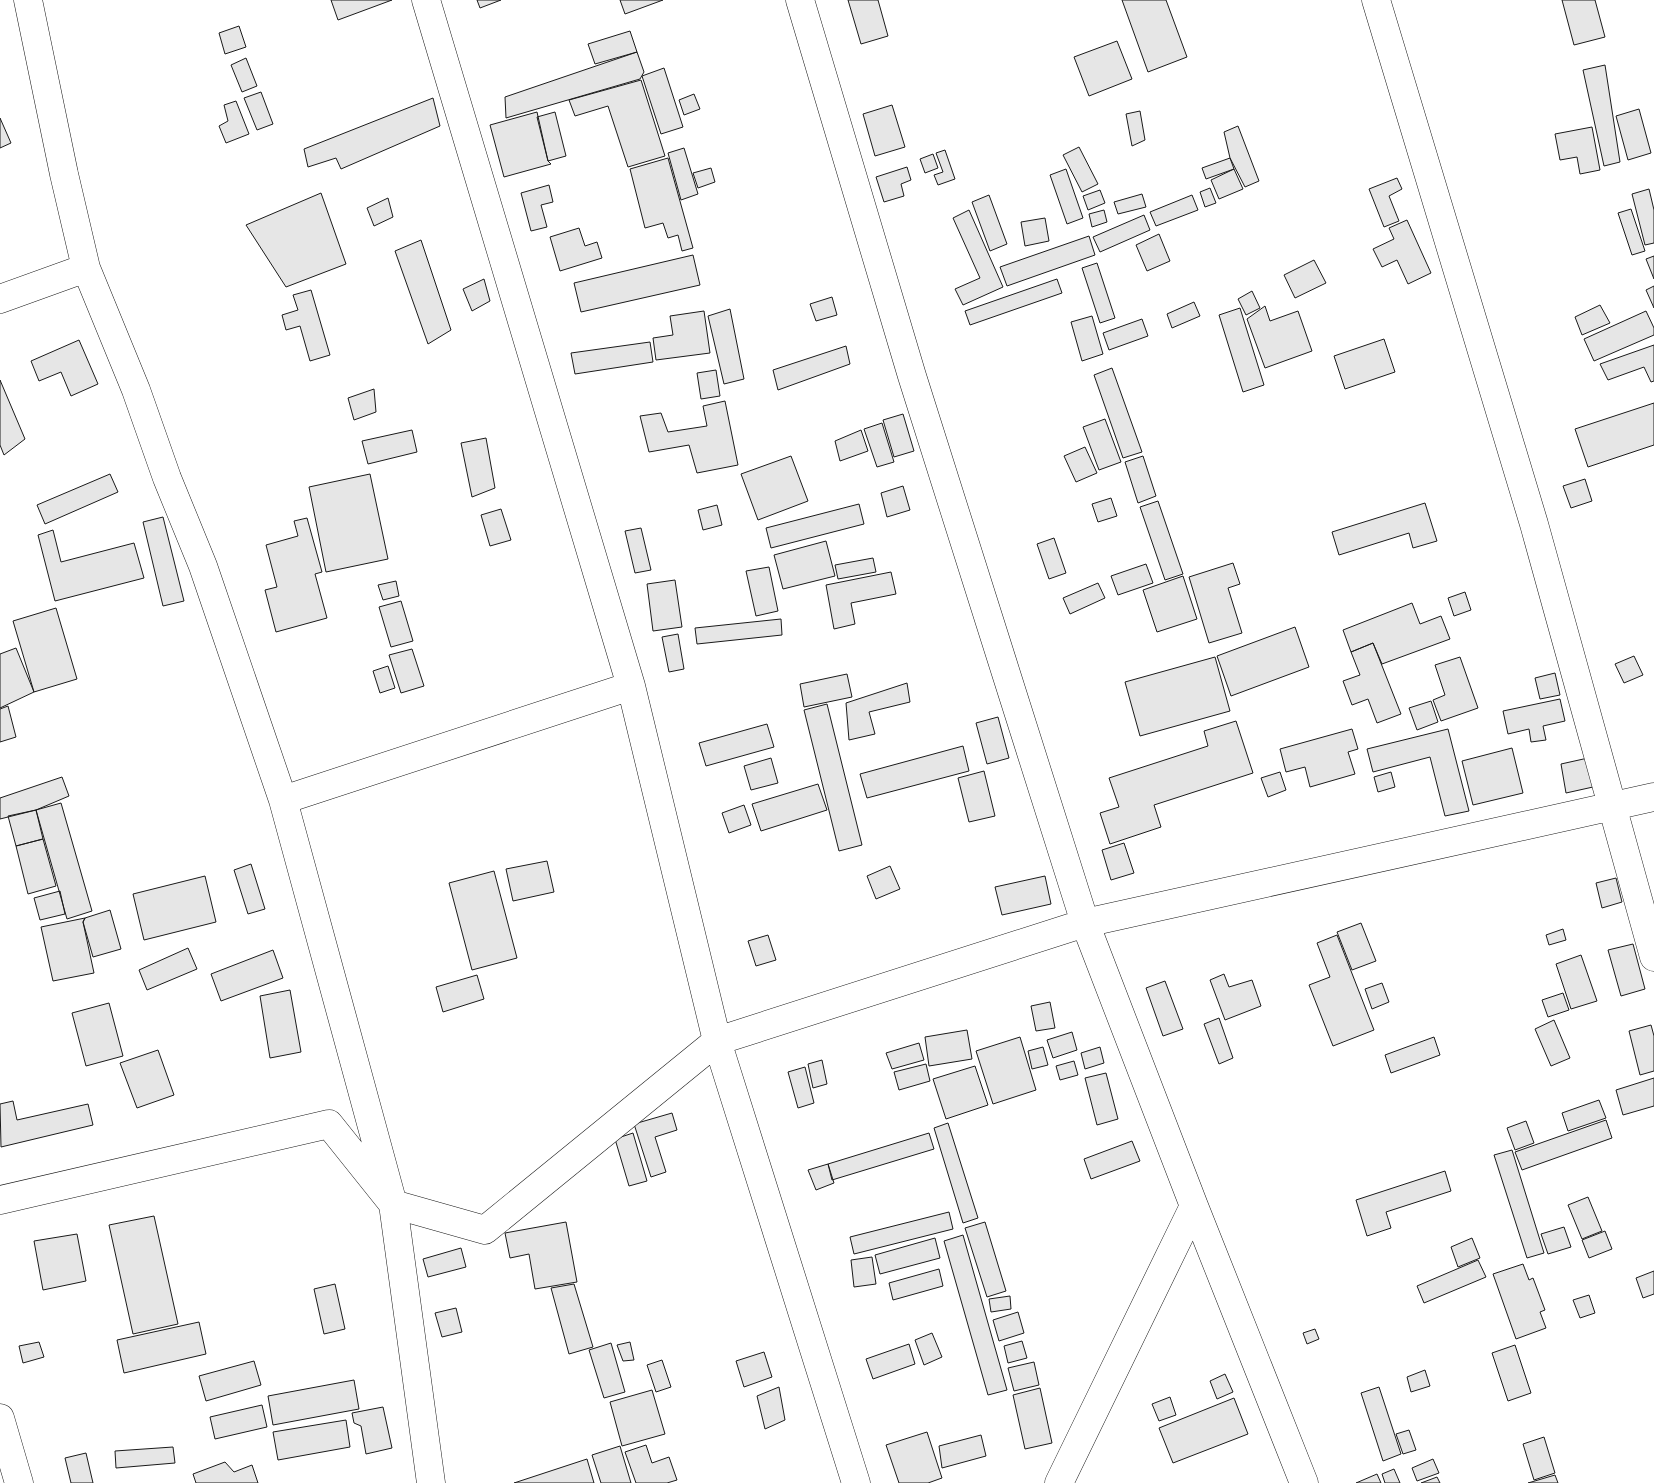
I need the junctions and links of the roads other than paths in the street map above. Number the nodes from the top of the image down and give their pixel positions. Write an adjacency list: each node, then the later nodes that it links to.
1 (28, 0): 5 (street)
2 (426, 0): 7 (street)
3 (800, 0): 11 (street)
4 (1376, 0): 10 (street)
5 (86, 268): 6 (street); 9 (street)
6 (0, 299)
7 (631, 686): 9 (street); 13 (street)
8 (1654, 797): 10 (street)
9 (283, 800): 15 (street)
10 (1612, 806): 11 (street); 12 (street)
11 (1085, 923): 13 (street); 16 (street)
12 (1654, 957)
13 (717, 1041): 15 (street); 20 (street)
14 (0, 1200): 15 (street)
15 (393, 1204): 19 (street)
16 (1194, 1206): 21 (street); 22 (street)
17 (0, 1418): 18 (street)
18 (19, 1483)
19 (431, 1483)
20 (856, 1483)
21 (1058, 1483)
22 (1304, 1483)

